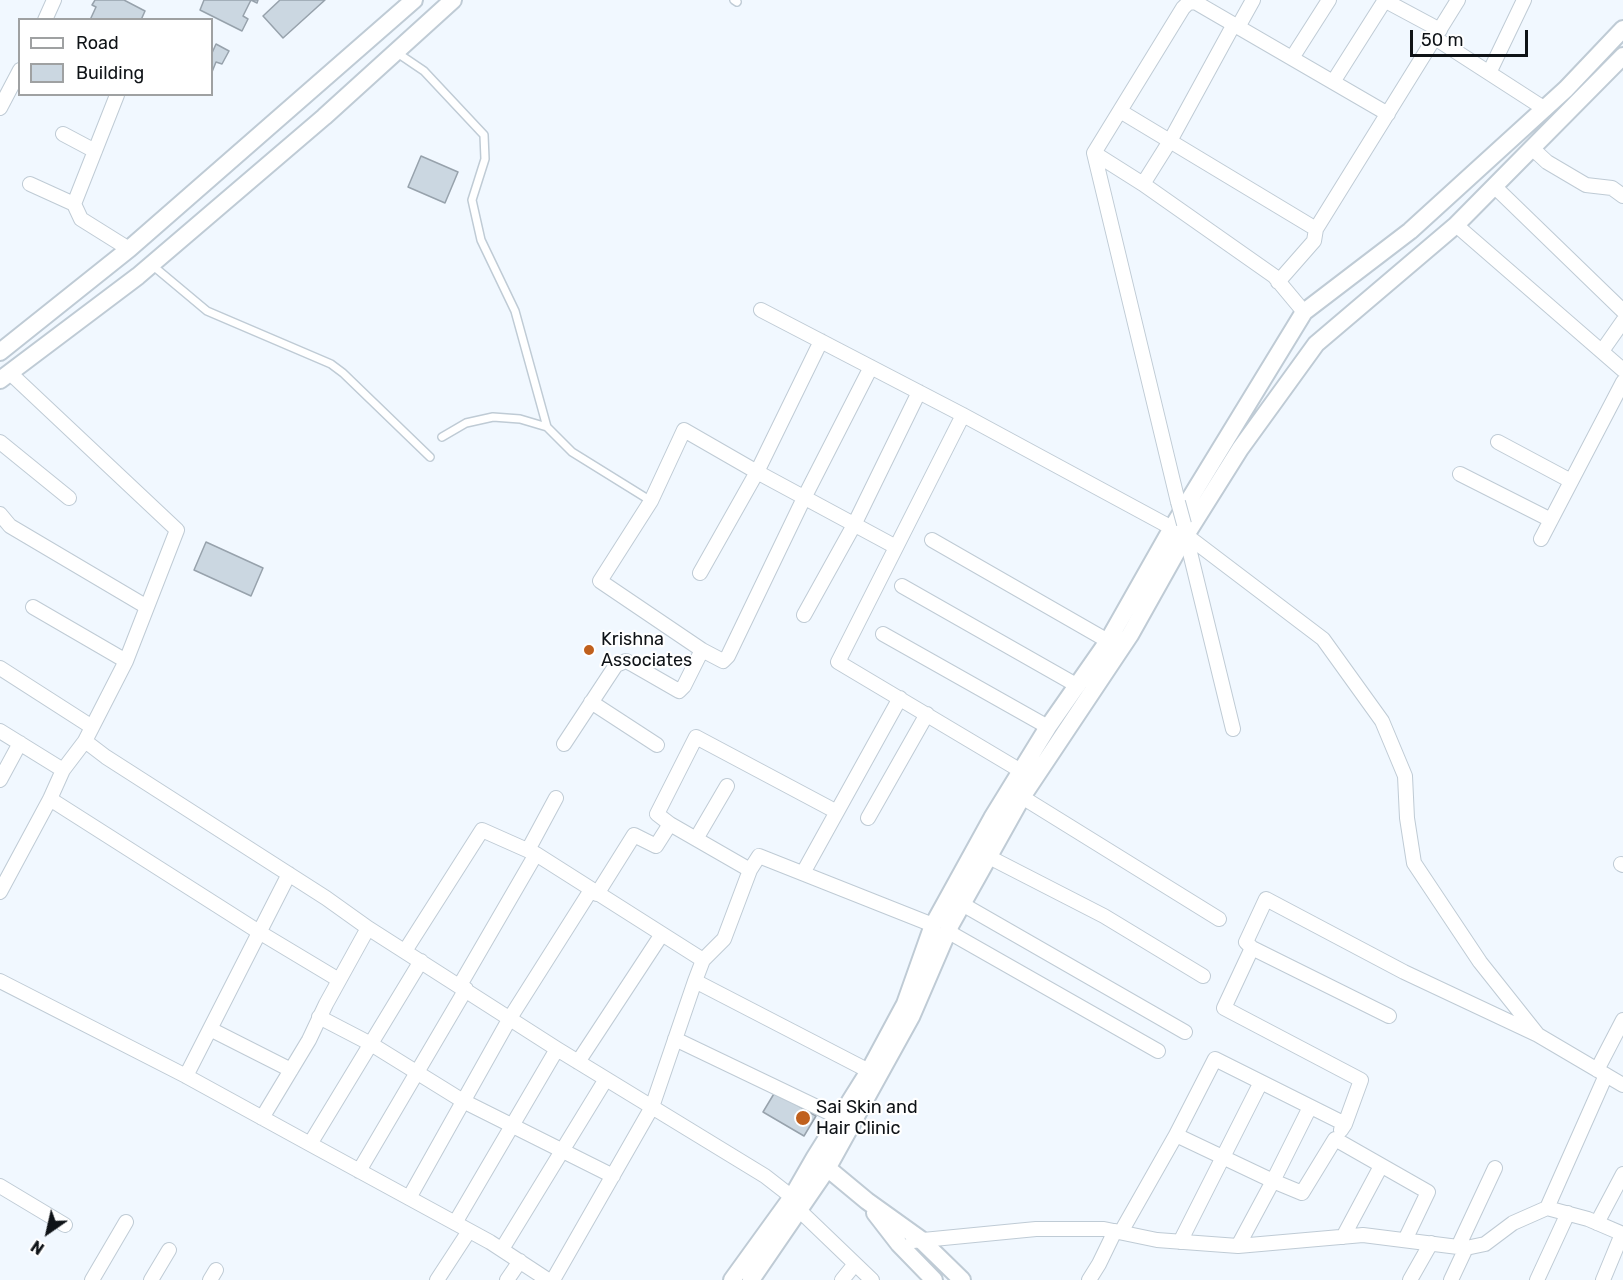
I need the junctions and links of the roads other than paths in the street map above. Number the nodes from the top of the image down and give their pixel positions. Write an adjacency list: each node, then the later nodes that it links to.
1 (54, 0): 9 (street)
2 (414, 0): 36 (street)
3 (453, 0): 13 (street)
4 (1253, 0): 10 (street)
5 (1329, 0): 15 (street)
6 (1385, 0): 12 (street); 18 (street)
7 (1458, 0): 12 (street)
8 (1524, 0): 16 (street)
9 (46, 18)
10 (1236, 25): 15 (street); 22 (street); 25 (street)
11 (1623, 29): 21 (street)
12 (1438, 34): 16 (street); 23 (street)
13 (396, 52): 37 (street); 52 (lane)
14 (1623, 56): 26 (street)
15 (1292, 57): 18 (street)
16 (1490, 73): 21 (street)
17 (18, 74): 20 (street)
18 (1333, 82): 23 (street)
19 (117, 96): 27 (street)
20 (0, 108)
21 (1545, 109): 41 (street)
22 (1120, 111): 25 (street); 28 (street)
23 (1388, 114): 35 (street)
24 (63, 134): 27 (street)
25 (1170, 141): 30 (street); 35 (street)
26 (1533, 149): 31 (street); 32 (street)
27 (95, 151): 33 (street)
28 (1094, 153): 30 (street); 66 (street, bridge)
29 (30, 184): 33 (street)
30 (1143, 184): 38 (street)
31 (1495, 187): 34 (street); 40 (street)
32 (1623, 196)
33 (74, 204): 36 (street)
34 (1456, 225): 44 (street); 66 (street)
35 (1316, 229): 38 (street)
36 (129, 249): 45 (street)
37 (151, 264): 48 (street); 56 (lane)
38 (1278, 282): 41 (street)
39 (761, 310): 43 (street)
40 (1623, 311)
41 (1304, 312): 66 (street)
42 (1623, 321): 44 (street)
43 (821, 341): 46 (street); 57 (street)
44 (1602, 351): 47 (street)
45 (0, 352)
46 (871, 367): 50 (street); 61 (street)
47 (1623, 370)
48 (5, 377): 74 (street)
49 (1623, 382): 59 (street)
50 (919, 392): 51 (street); 65 (street)
51 (963, 415): 66 (street); 70 (street)
52 (547, 428): 53 (lane); 62 (lane)
53 (442, 437)
54 (0, 442): 60 (street)
55 (1498, 442): 59 (street)
56 (430, 457)
57 (757, 472): 61 (street); 62 (street); 71 (street)
58 (1460, 474): 64 (street)
59 (1571, 481): 64 (street)
60 (69, 498)
61 (804, 498): 65 (street); 78 (street)
62 (651, 501): 78 (street)
63 (0, 514): 67 (street)
64 (1551, 520): 68 (street)
65 (854, 525): 70 (street); 75 (street)
66 (1180, 529): 77 (street); 87 (street); 97 (street); 132 (street)
67 (5, 531): 74 (street)
68 (1540, 539)
69 (932, 540): 77 (street)
70 (896, 547): 82 (street)
71 (700, 573)
72 (902, 586): 81 (street)
73 (33, 607): 79 (street)
74 (147, 607): 79 (street)
75 (804, 615)
76 (883, 634): 86 (street)
77 (1108, 641): 81 (street)
78 (702, 650): 83 (street)
79 (126, 661): 85 (street)
80 (0, 668): 85 (street)
81 (1078, 686): 86 (street)
82 (900, 698): 84 (street); 100 (street)
83 (591, 702): 91 (street); 92 (street)
84 (927, 714): 94 (street); 101 (street)
85 (92, 727): 89 (street)
86 (1048, 727): 94 (street)
87 (1233, 729)
88 (0, 731): 90 (street)
89 (85, 741): 93 (street); 108 (street)
90 (20, 744): 93 (street); 95 (street)
91 (564, 744)
92 (657, 745)
93 (63, 770): 99 (street)
94 (1021, 771): 114 (street)
95 (0, 780)
96 (727, 786): 103 (street)
97 (1022, 797): 105 (street); 112 (street)
98 (556, 798): 104 (street)
99 (50, 799): 109 (street); 115 (street)
100 (837, 812): 102 (street); 107 (street)
101 (868, 818)
102 (670, 824): 103 (street); 110 (street)
103 (696, 839): 106 (street)
104 (532, 852): 110 (street); 118 (street); 125 (street)
105 (989, 857): 111 (street); 121 (street)
106 (750, 870): 107 (street); 119 (street)
107 (803, 873): 114 (street)
108 (289, 874): 113 (street); 115 (street)
109 (0, 892)
110 (594, 892): 116 (street); 128 (street)
111 (962, 903): 114 (street); 131 (street)
112 (1219, 919)
113 (368, 928): 118 (street); 122 (street)
114 (940, 928): 136 (street); 139 (street); 161 (street)
115 (259, 932): 122 (street); 130 (street)
116 (662, 934): 119 (street); 137 (street)
117 (1252, 948): 126 (street); 132 (street); 151 (street)
118 (405, 951): 120 (street)
119 (703, 960): 124 (street)
120 (421, 961): 125 (street); 134 (street)
121 (1203, 976)
122 (339, 980): 127 (street)
123 (0, 981): 142 (street)
124 (695, 981): 133 (street); 139 (street)
125 (463, 987): 128 (street); 141 (street)
126 (1389, 1016)
127 (319, 1017): 134 (street); 138 (street)
128 (510, 1018): 135 (street); 146 (street)
129 (1623, 1020): 140 (street)
130 (210, 1029): 138 (street); 142 (street)
131 (1185, 1032)
132 (1538, 1035): 140 (street)
133 (675, 1039): 147 (street); 150 (street)
134 (371, 1044): 141 (street); 155 (street)
135 (557, 1048): 137 (street); 152 (street)
136 (1158, 1051)
137 (578, 1062): 143 (street)
138 (291, 1070): 149 (street)
139 (869, 1071): 150 (street)
140 (1602, 1072): 145 (street); 170 (street)
141 (416, 1073): 146 (street); 162 (street)
142 (186, 1076): 149 (street)
143 (606, 1079): 147 (street); 156 (street)
144 (1261, 1082): 148 (street); 153 (street); 158 (street)
145 (1623, 1085)
146 (463, 1101): 152 (street); 167 (street)
147 (652, 1107): 164 (street); 169 (street)
148 (1310, 1107): 151 (street); 165 (street)
149 (262, 1118): 155 (street)
150 (840, 1118): 157 (street)
151 (1345, 1124): 154 (street)
152 (511, 1126): 156 (street); 173 (street)
153 (1176, 1135): 158 (street); 177 (street)
154 (1335, 1139): 159 (street); 165 (street)
155 (310, 1144): 162 (street)
156 (561, 1151): 164 (street); 187 (street)
157 (815, 1157): 161 (street); 169 (street)
158 (1223, 1157): 165 (street); 182 (street)
159 (1381, 1166): 179 (street); 181 (street)
160 (1495, 1167): 186 (street)
161 (827, 1169): 168 (street); 169 (street)
162 (359, 1170): 167 (street)
163 (1623, 1174): 174 (street)
164 (613, 1176): 195 (street)
165 (1273, 1181): 185 (street)
166 (0, 1186): 175 (street)
167 (409, 1198): 173 (street)
168 (867, 1201): 180 (street); 184 (street)
169 (796, 1204): 190 (street); 196 (street); 197 (street)
170 (1547, 1208): 171 (street); 186 (street)
171 (1568, 1213): 174 (street); 205 (street)
172 (126, 1222): 191 (street)
173 (455, 1223): 176 (street)
174 (1597, 1223): 178 (street)
175 (65, 1225)
176 (469, 1230): 187 (street); 193 (street)
177 (1118, 1232): 180 (street); 182 (street); 202 (street)
178 (1622, 1234): 206 (street)
179 (1343, 1237): 181 (street); 185 (street)
180 (920, 1239): 184 (street); 201 (street)
181 (1405, 1240): 183 (street)
182 (1180, 1242): 185 (street)
183 (1431, 1243): 186 (street); 203 (street)
184 (899, 1244): 200 (street)
185 (1238, 1246)
186 (1462, 1248): 204 (street)
187 (502, 1249): 189 (street)
188 (169, 1251): 192 (street)
189 (520, 1261): 194 (street); 195 (street)
190 (855, 1264): 198 (street); 199 (street)
191 (92, 1280)
192 (151, 1280)
193 (437, 1280)
194 (507, 1280)
195 (550, 1280)
196 (732, 1280)
197 (751, 1280)
198 (842, 1280)
199 (873, 1280)
200 (934, 1280)
201 (962, 1280)
202 (1089, 1280)
203 (1410, 1280)
204 (1451, 1280)
205 (1537, 1280)
206 (1603, 1280)

